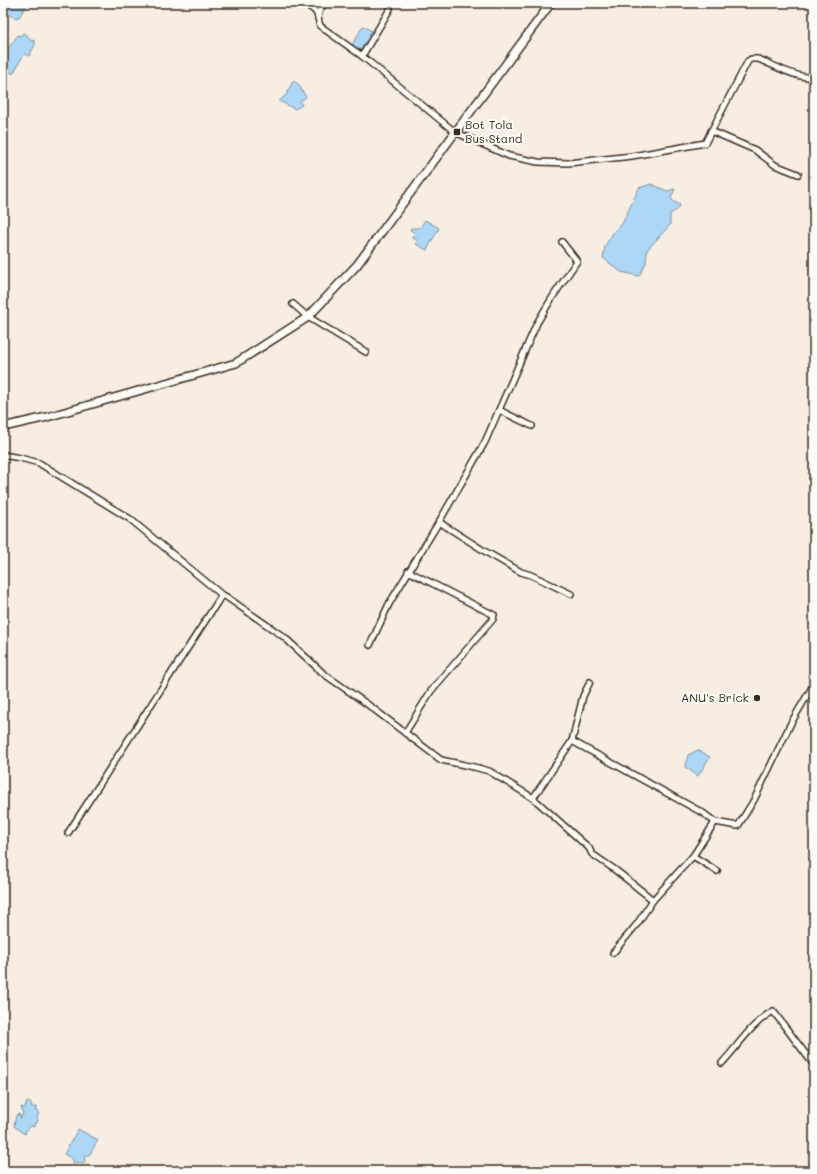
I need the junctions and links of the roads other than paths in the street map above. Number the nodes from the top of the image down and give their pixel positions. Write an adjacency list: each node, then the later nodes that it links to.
1 (303, 3): 5 (street)
2 (325, 3): 5 (street)
3 (551, 3): 9 (main road)
4 (390, 9): 6 (street)
5 (318, 18): 6 (street)
6 (362, 56): 9 (street)
7 (814, 77): 8 (street)
8 (711, 131): 9 (street); 10 (street)
9 (455, 132): 13 (main road)
10 (798, 174)
11 (562, 242): 15 (street)
12 (294, 304): 13 (street)
13 (308, 317): 14 (street); 17 (main road)
14 (366, 352)
15 (499, 410): 16 (street); 19 (street)
16 (532, 426)
17 (3, 427)
18 (3, 456): 22 (street)
19 (439, 522): 20 (street); 21 (street)
20 (408, 571): 23 (street); 26 (street)
21 (571, 594)
22 (222, 595): 26 (street); 30 (street)
23 (370, 645)
24 (590, 682): 27 (street)
25 (814, 684): 29 (street)
26 (405, 733): 28 (street)
27 (572, 741): 28 (street); 29 (street)
28 (533, 798): 33 (street)
29 (714, 822): 31 (street)
30 (68, 832)
31 (693, 856): 32 (street); 33 (street)
32 (717, 871)
33 (653, 900): 34 (street)
34 (613, 953)
35 (722, 1063): 36 (street)
36 (814, 1065)

